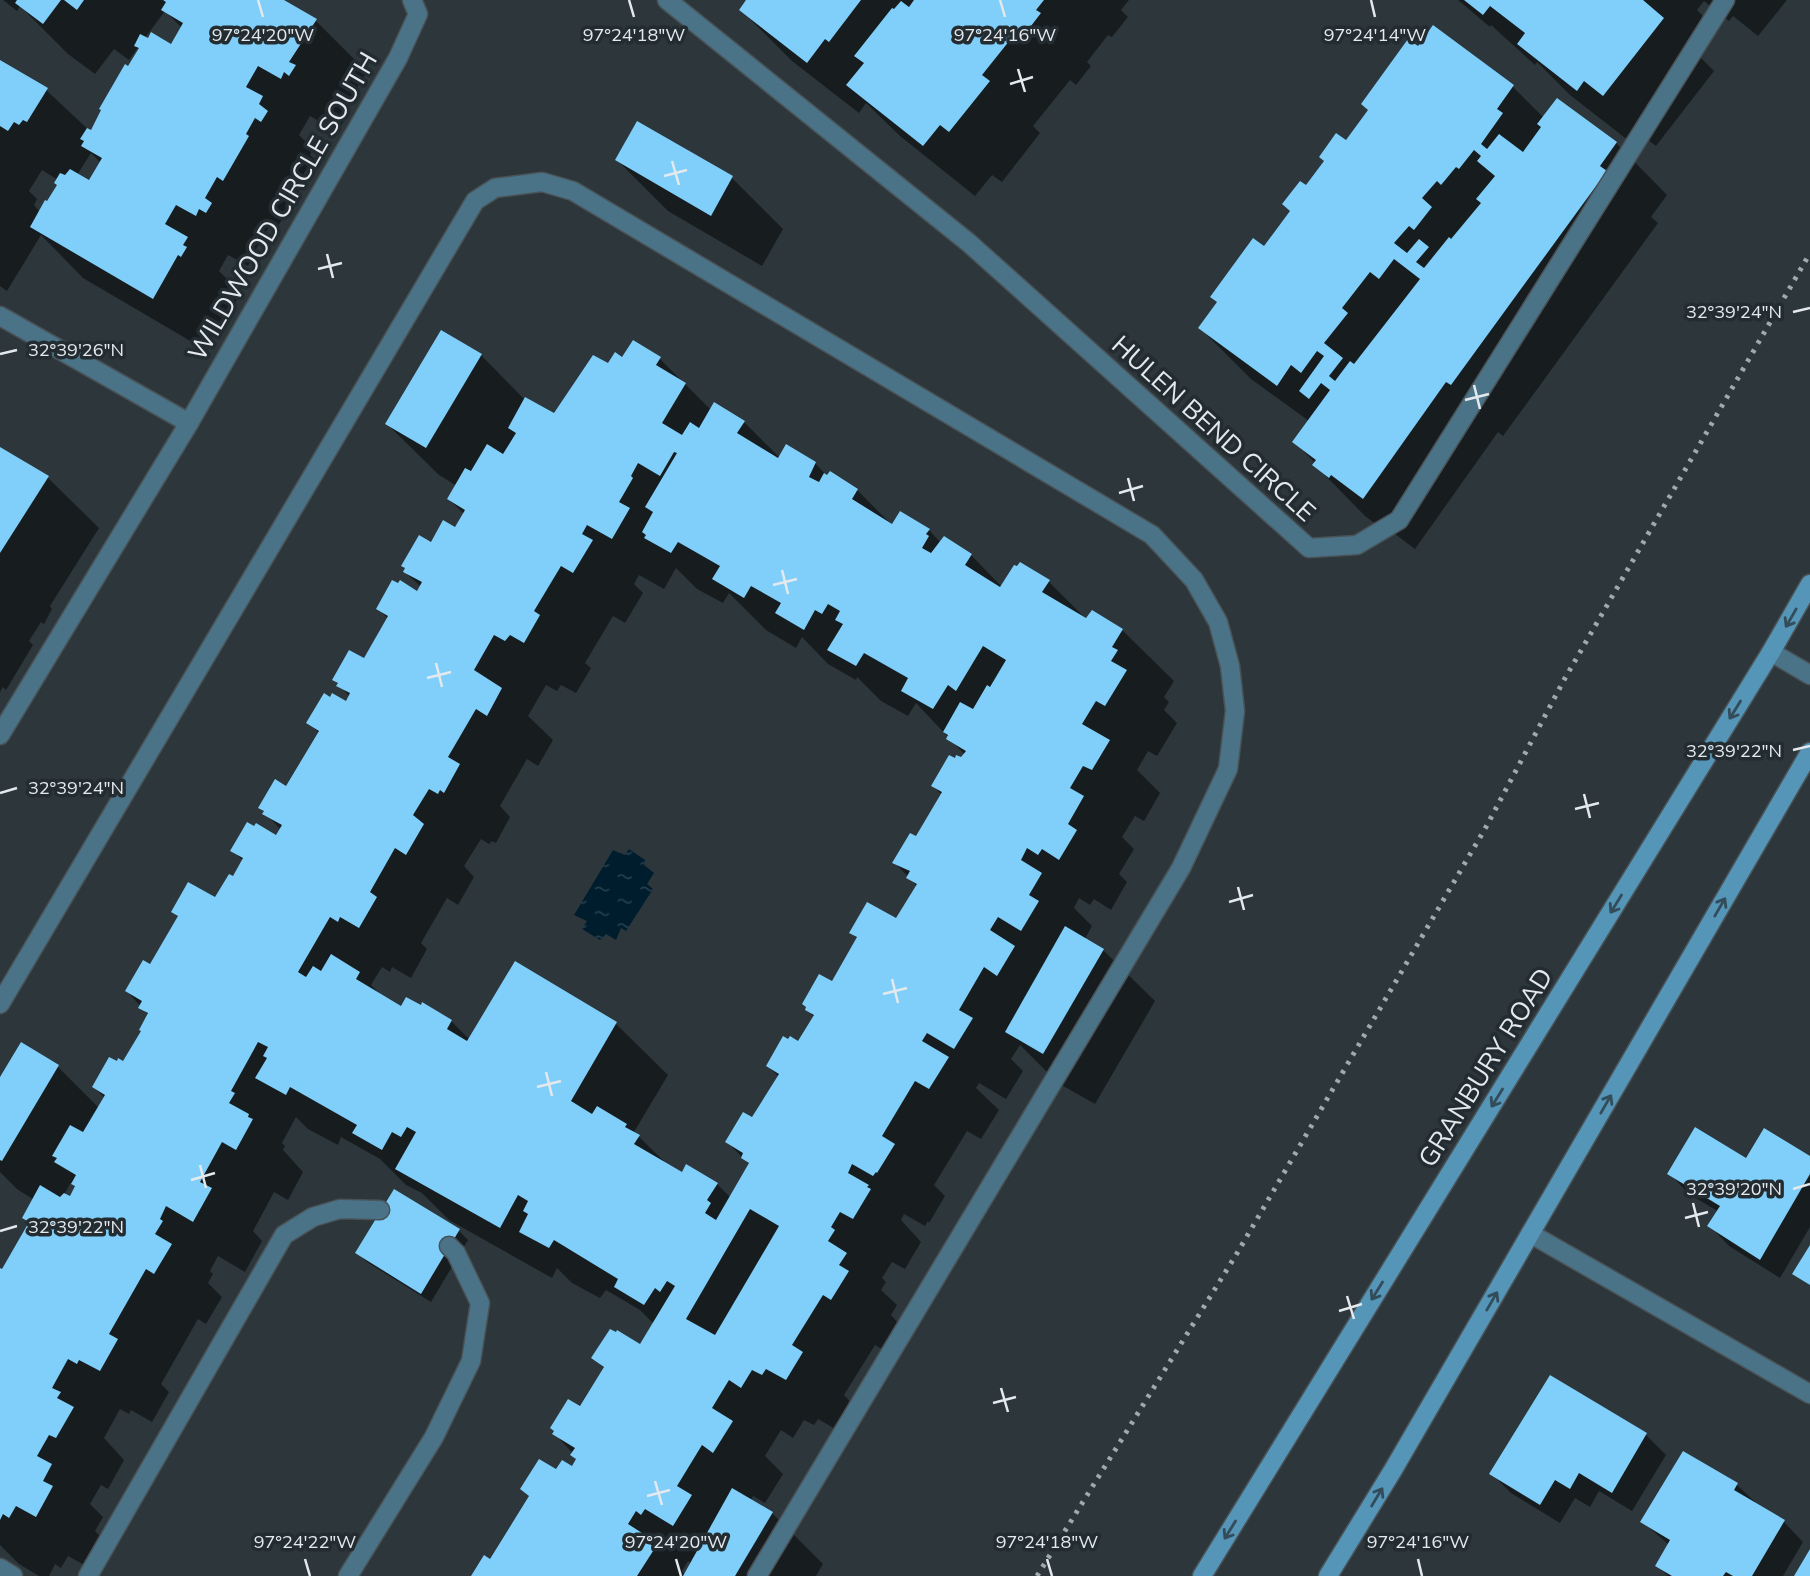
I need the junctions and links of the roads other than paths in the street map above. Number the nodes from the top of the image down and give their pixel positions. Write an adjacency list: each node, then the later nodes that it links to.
1 (667, 0): 2 (street, HULEN BEND CIRCLE)
2 (1725, 0)
3 (415, 7): 5 (street, WILDWOOD CIRCLE SOUTH)
4 (0, 316): 5 (street)
5 (189, 423): 9 (street, WILDWOOD CIRCLE SOUTH)
6 (1810, 584): 7 (main road, GRANBURY ROAD, one-way to 7)
7 (1771, 652): 8 (street); 21 (main road, GRANBURY ROAD, one-way to 21)
8 (1810, 675)
9 (0, 735)
10 (1810, 752): 13 (main road, one-way to 10)
11 (0, 1004): 20 (street)
12 (380, 1210): 18 (street)
13 (1531, 1234): 15 (street); 22 (main road, one-way to 13)
14 (449, 1246): 19 (street)
15 (1810, 1394)
16 (0, 1569): 17 (street)
17 (13, 1576)
18 (88, 1576)
19 (348, 1576)
20 (757, 1576)
21 (1202, 1576)
22 (1328, 1576)

